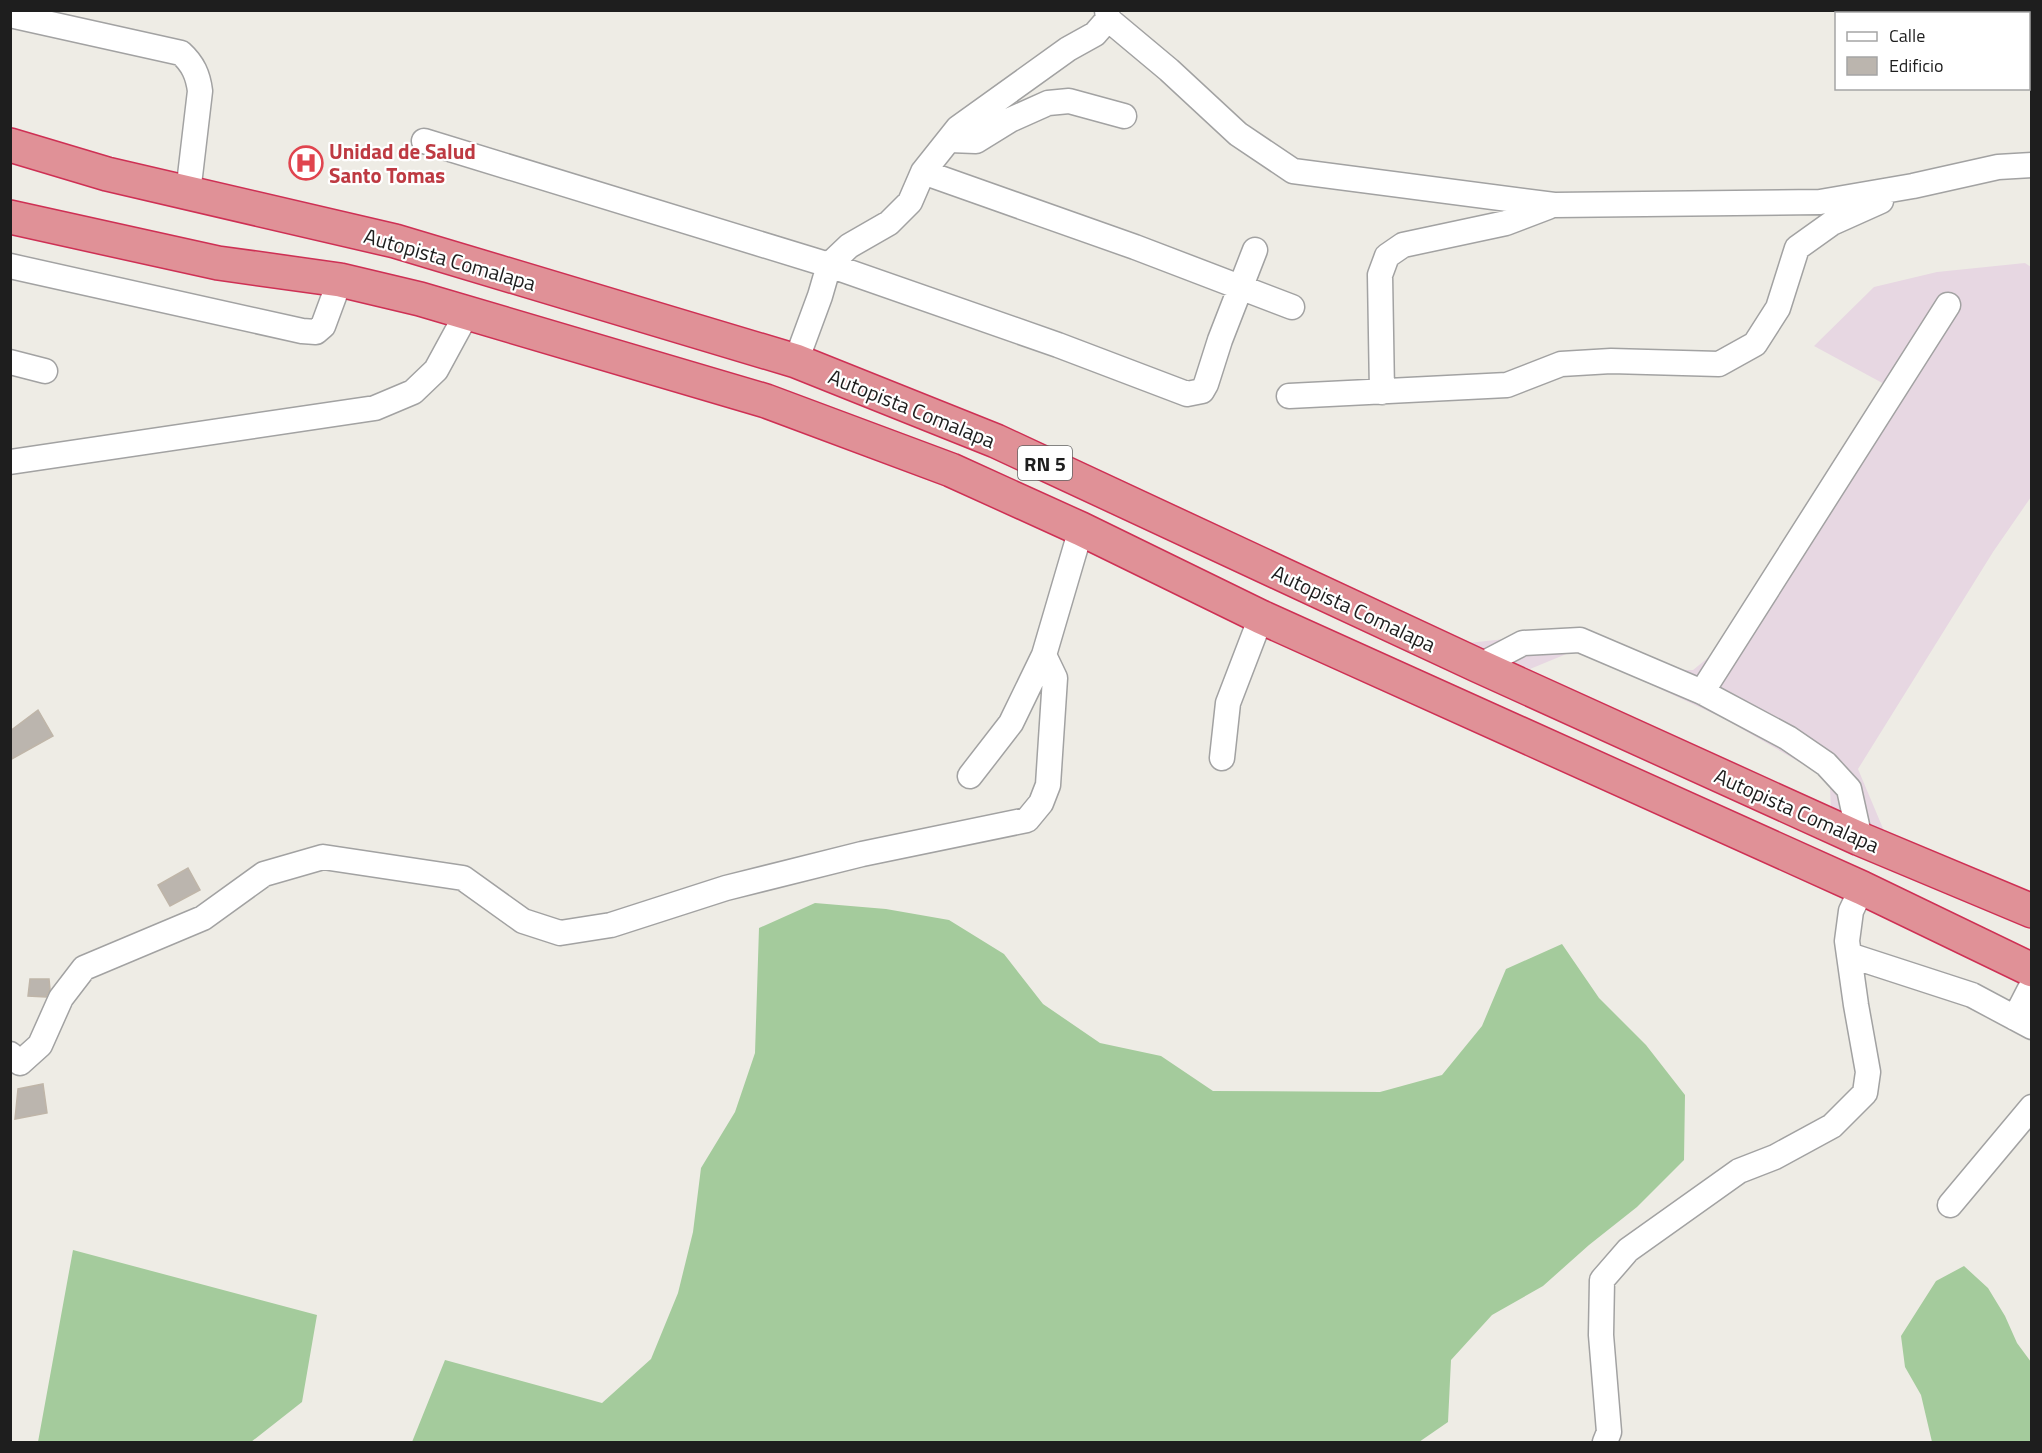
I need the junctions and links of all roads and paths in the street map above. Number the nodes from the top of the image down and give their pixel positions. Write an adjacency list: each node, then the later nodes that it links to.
1 (10, 15): 10 (street)
2 (1108, 15): 4 (street); 11 (street)
3 (1124, 116): 4 (street)
4 (949, 140): 8 (street)
5 (424, 141): 14 (street)
6 (10, 145): 10 (highway, Autopista Comalapa / RN 5)
7 (2031, 165): 9 (street)
8 (924, 172): 14 (street); 17 (street)
9 (1913, 186): 11 (street); 24 (street)
10 (188, 193): 22 (highway, Autopista Comalapa / RN 5)
11 (1554, 205): 24 (street)
12 (10, 217): 16 (highway, Autopista Comalapa / RN 5)
13 (1255, 250): 17 (street)
14 (829, 265): 17 (street); 22 (street)
15 (10, 266): 16 (street)
16 (340, 280): 20 (highway, Autopista Comalapa / RN 5)
17 (1241, 287): 19 (street)
18 (1948, 305): 31 (street)
19 (1292, 307)
20 (467, 313): 26 (street); 27 (highway, Autopista Comalapa / RN 5)
21 (10, 362): 23 (street)
22 (796, 362): 30 (highway, Autopista Comalapa / RN 5)
23 (45, 371)
24 (1382, 392): 25 (street)
25 (1289, 396)
26 (10, 462)
27 (1081, 529): 28 (highway, Autopista Comalapa / RN 5); 29 (street)
28 (1261, 617): 32 (street); 35 (highway, Autopista Comalapa / RN 5)
29 (1044, 655): 33 (street); 41 (street)
30 (1479, 666): 31 (street); 34 (highway, Autopista Comalapa / RN 5)
31 (1702, 692): 34 (street)
32 (1222, 758)
33 (970, 776)
34 (1860, 839): 36 (highway, Autopista Comalapa / RN 5)
35 (1862, 888): 37 (street); 38 (highway, Autopista Comalapa / RN 5)
36 (2031, 911)
37 (1849, 955): 40 (street); 44 (street)
38 (2031, 970)
39 (2031, 985): 40 (street)
40 (2023, 1023)
41 (10, 1054)
42 (2031, 1107): 43 (street)
43 (1950, 1205)
44 (1605, 1443)

